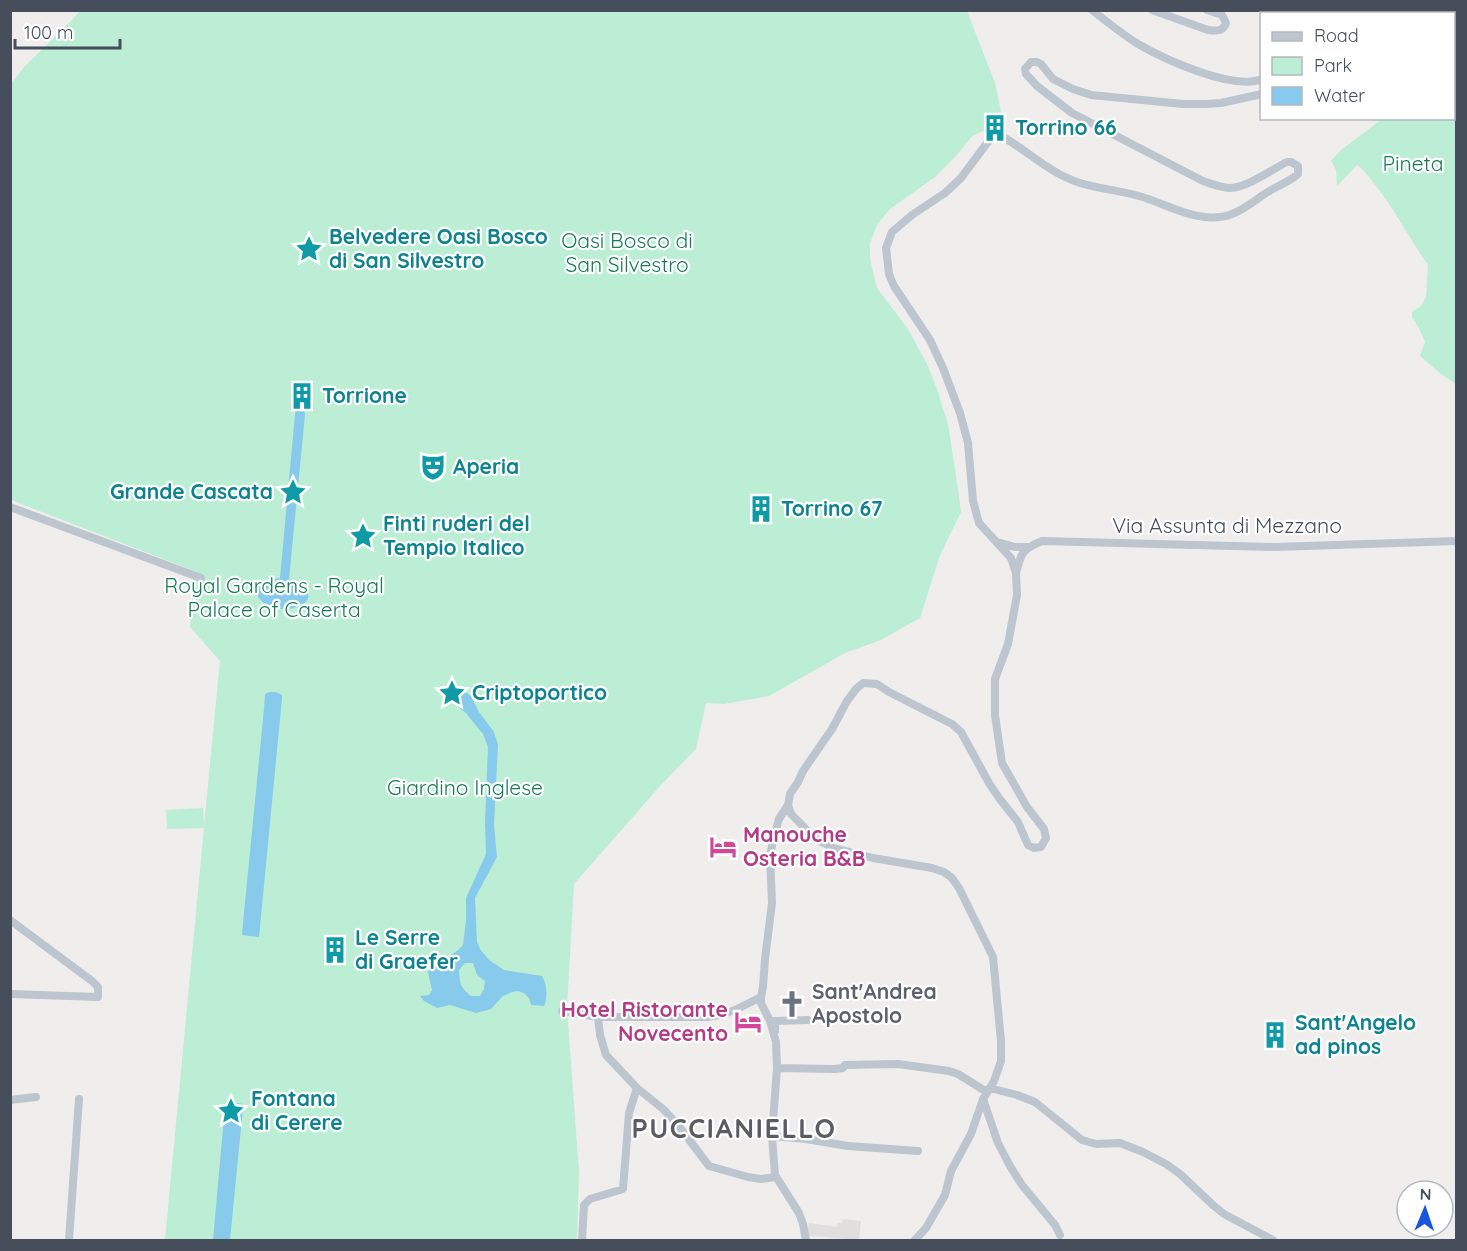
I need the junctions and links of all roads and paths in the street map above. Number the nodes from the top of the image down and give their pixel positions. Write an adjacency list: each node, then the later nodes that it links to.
1 (1092, 10): 4 (street)
2 (1152, 10): 3 (street)
3 (1207, 10)
4 (1260, 79)
5 (1260, 94): 7 (street)
6 (10, 507): 11 (street)
7 (994, 541): 9 (street, Via Assunta di Mezzano); 10 (street)
8 (1456, 541): 9 (street, Via Assunta di Mezzano)
9 (1028, 547): 10 (street)
10 (1016, 573): 12 (street)
11 (201, 578)
12 (788, 805): 15 (street); 22 (street)
13 (10, 920): 14 (street)
14 (10, 994)
15 (761, 997): 17 (street); 19 (street)
16 (562, 1011): 17 (street)
17 (598, 1017): 21 (street)
18 (807, 1020): 19 (street)
19 (775, 1034): 20 (street)
20 (777, 1068): 22 (street); 26 (street)
21 (637, 1088): 28 (street); 31 (street)
22 (987, 1093): 29 (street); 33 (street); 34 (street)
23 (36, 1097): 25 (street)
24 (78, 1099): 30 (street)
25 (10, 1100)
26 (772, 1136): 27 (street); 28 (street)
27 (918, 1151)
28 (776, 1177): 32 (street)
29 (1060, 1235)
30 (69, 1240)
31 (582, 1240)
32 (806, 1240)
33 (915, 1240)
34 (1273, 1240)

